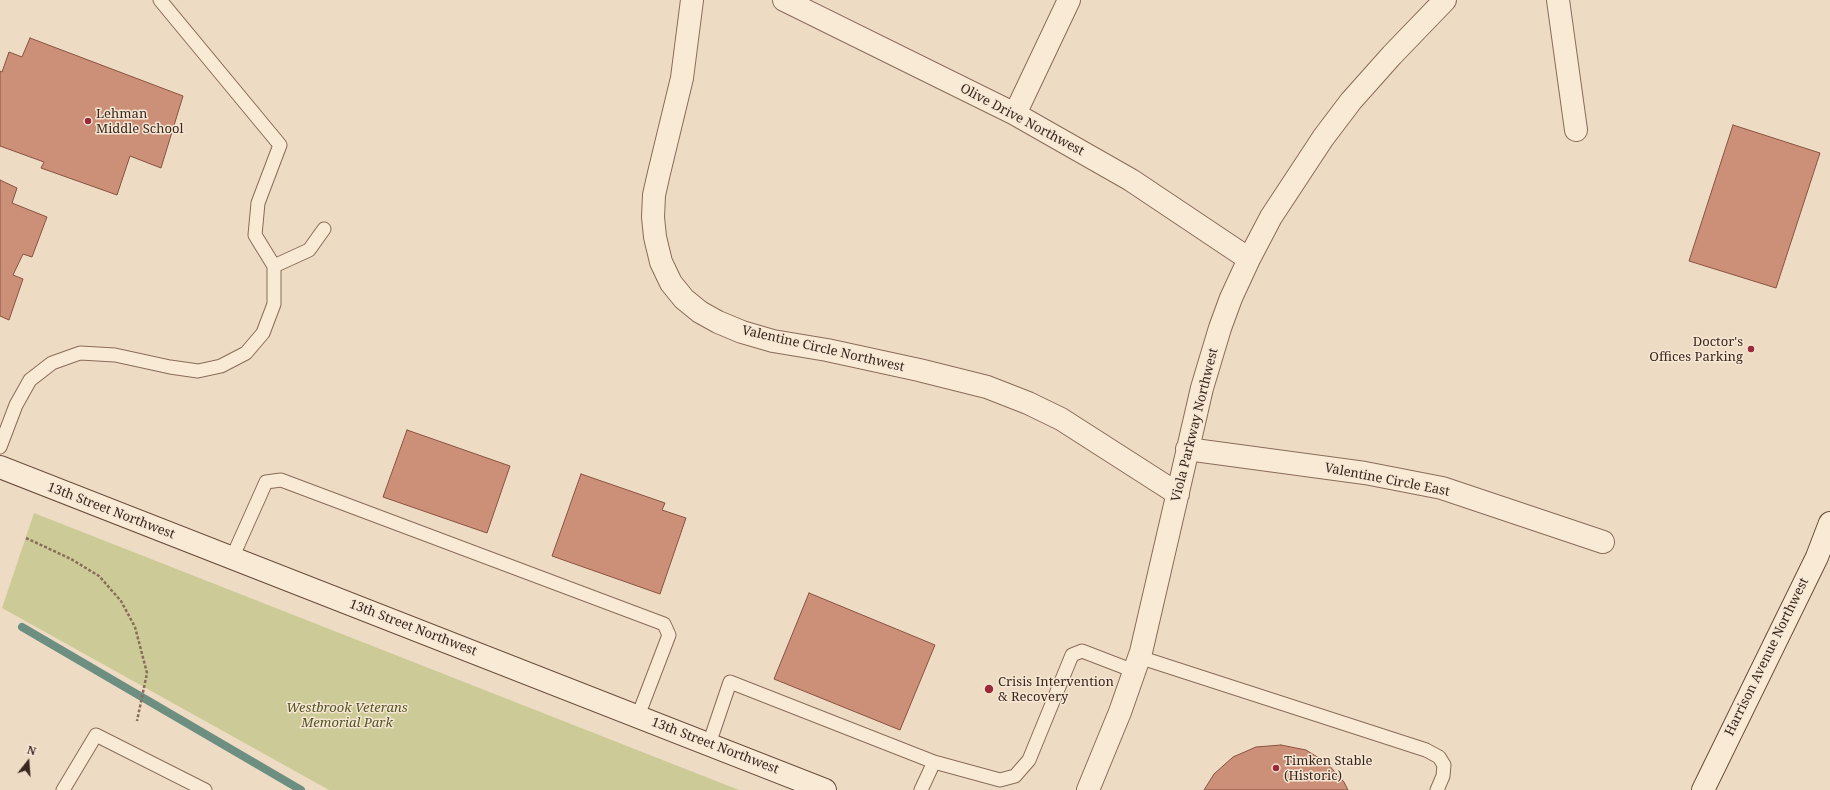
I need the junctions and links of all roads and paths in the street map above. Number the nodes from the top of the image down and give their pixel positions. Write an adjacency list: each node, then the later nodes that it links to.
1 (160, 0): 11 (lane)
2 (692, 0): 15 (street, Valentine Circle Northwest)
3 (784, 0): 7 (street, Olive Drive Northwest)
4 (1069, 0): 7 (street)
5 (1445, 0): 10 (street, Viola Parkway Northwest)
6 (1558, 0): 8 (street)
7 (1015, 114): 10 (street, Olive Drive Northwest)
8 (1576, 130)
9 (324, 229): 11 (lane)
10 (1248, 259): 13 (street, Viola Parkway Northwest)
11 (274, 266): 12 (lane)
12 (0, 447)
13 (1188, 449): 15 (street, Viola Parkway Northwest); 18 (street, Valentine Circle East)
14 (0, 468): 19 (street, 13th Street Northwest)
15 (1178, 494): 20 (street, Viola Parkway Northwest)
16 (1830, 523): 31 (street, Harrison Avenue Northwest)
17 (26, 538): 22 (path)
18 (1603, 542)
19 (232, 558): 21 (street, 13th Street Northwest); 21 (lane)
20 (1137, 664): 24 (lane); 29 (street, Viola Parkway Northwest); 30 (lane)
21 (638, 716): 23 (street, 13th Street Northwest)
22 (137, 722)
23 (709, 744): 24 (lane); 27 (street, 13th Street Northwest)
24 (934, 762): 28 (lane)
25 (63, 790): 26 (lane)
26 (205, 790)
27 (825, 790)
28 (921, 790)
29 (1088, 790)
30 (1437, 790)
31 (1703, 790)

